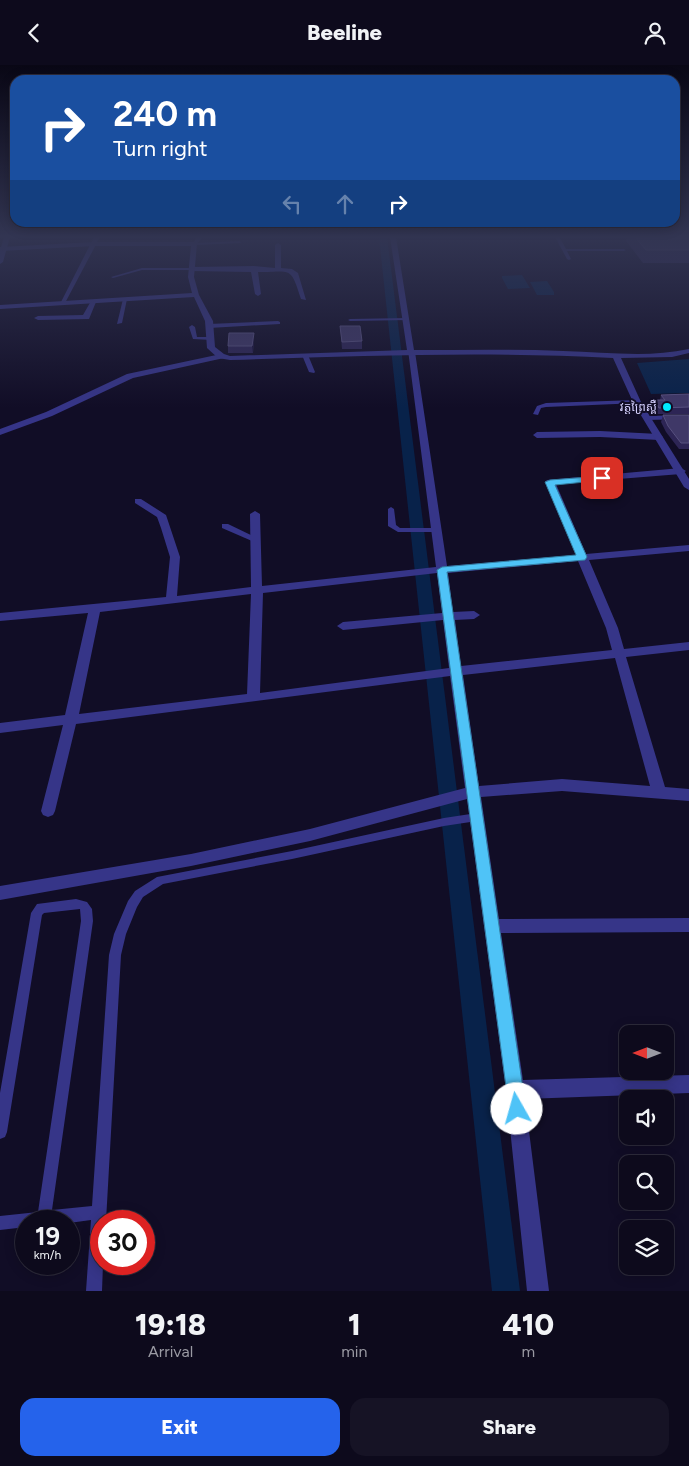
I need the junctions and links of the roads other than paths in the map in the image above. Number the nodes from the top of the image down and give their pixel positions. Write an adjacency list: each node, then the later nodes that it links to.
1 (67, 294): 8 (street)
2 (303, 294): 6 (street)
3 (402, 294): 11 (street)
4 (196, 295): 5 (street); 15 (street)
5 (125, 299): 7 (street); 13 (lane)
6 (304, 299)
7 (93, 301): 8 (street); 10 (street)
8 (62, 303): 9 (street)
9 (0, 307)
10 (38, 318)
11 (406, 319): 12 (lane); 19 (street)
12 (350, 320)
13 (119, 323)
14 (278, 323): 15 (lane)
15 (209, 326): 17 (street)
16 (192, 327): 17 (lane)
17 (210, 339): 21 (street)
18 (689, 351): 22 (street)
19 (401, 352): 20 (street); 22 (street); 37 (street)
20 (305, 355): 21 (street); 23 (lane)
21 (221, 356): 28 (street)
22 (617, 358): 24 (street)
23 (312, 371)
24 (637, 402): 25 (lane); 27 (street)
25 (536, 415)
26 (689, 417): 27 (lane)
27 (647, 418): 30 (street)
28 (0, 432)
29 (537, 435): 30 (street)
30 (659, 437): 31 (street)
31 (681, 471): 32 (street); 40 (street)
32 (689, 487)
33 (138, 501): 43 (street)
34 (391, 509): 37 (lane)
35 (255, 514): 38 (street)
36 (225, 526): 38 (lane)
37 (431, 530): 41 (street)
38 (255, 539): 42 (street)
39 (689, 548): 40 (street)
40 (582, 557): 41 (street); 50 (street)
41 (436, 570): 42 (street); 46 (street)
42 (257, 591): 43 (street); 52 (street)
43 (170, 599): 44 (street)
44 (95, 608): 47 (street); 53 (street)
45 (474, 615): 46 (street)
46 (442, 616): 48 (street); 51 (street)
47 (0, 617)
48 (343, 627)
49 (689, 646): 50 (street)
50 (620, 652): 51 (street); 55 (street)
51 (449, 672): 52 (street); 56 (street)
52 (253, 698): 53 (street)
53 (71, 719): 54 (street); 58 (street)
54 (0, 728)
55 (659, 792): 56 (street); 57 (street)
56 (466, 793): 59 (street); 60 (street)
57 (689, 795)
58 (48, 811)
59 (470, 818): 62 (street); 67 (lane)
60 (0, 893)
61 (689, 925): 62 (street)
62 (492, 926): 64 (street)
63 (689, 1084): 64 (street)
64 (515, 1090): 72 (street)
65 (0, 1132): 66 (lane)
66 (45, 1210)
67 (99, 1210)
68 (15, 1221): 69 (lane)
69 (0, 1223)
70 (95, 1275): 71 (lane)
71 (94, 1291)
72 (538, 1291)

